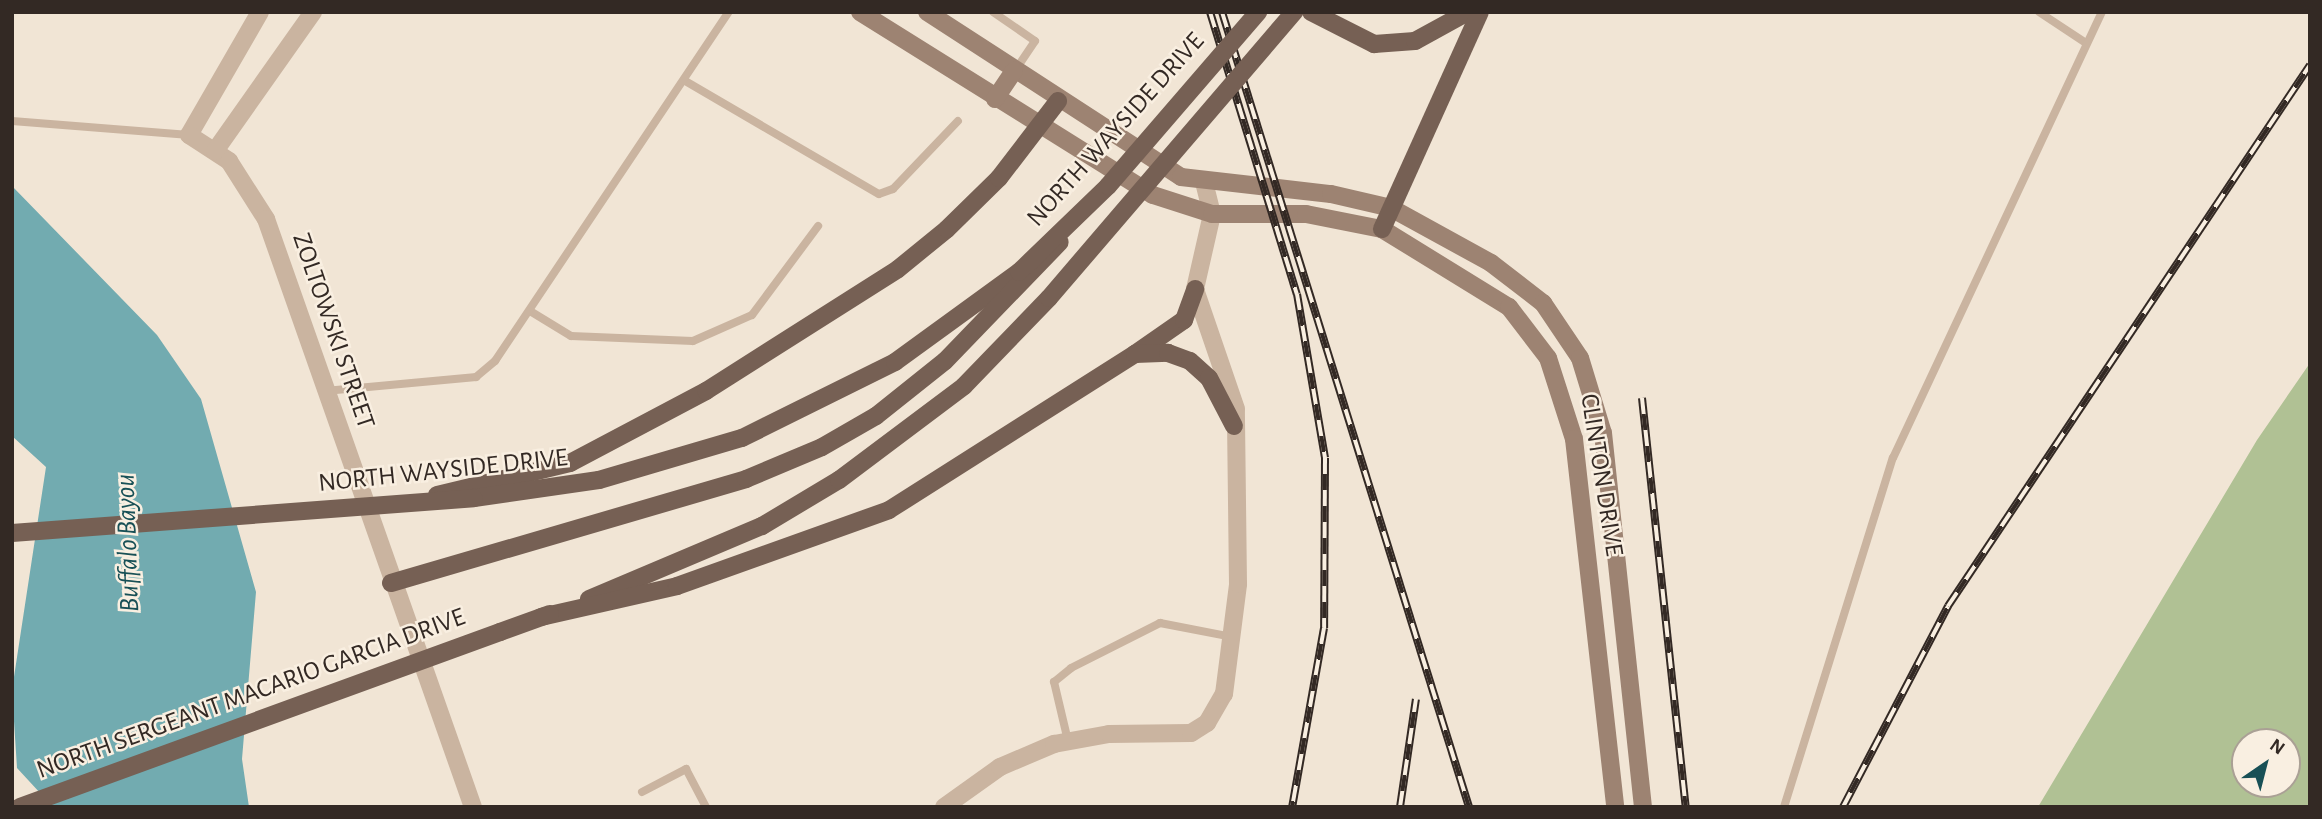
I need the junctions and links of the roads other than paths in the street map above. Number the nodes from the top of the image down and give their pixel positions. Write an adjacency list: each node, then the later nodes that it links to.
1 (260, 12): 22 (street)
2 (313, 12): 23 (street)
3 (730, 12): 16 (lane)
4 (860, 12): 17 (main road, CLINTON DRIVE)
5 (927, 12): 15 (main road, CLINTON DRIVE)
6 (993, 12): 15 (lane)
7 (1258, 12): 29 (main road, NORTH WAYSIDE DRIVE, bridge)
8 (1294, 12): 38 (main road, bridge)
9 (1311, 12): 10 (main road)
10 (1468, 12)
11 (1480, 12): 25 (main road)
12 (2039, 12): 14 (lane)
13 (2102, 12): 14 (lane)
14 (2087, 43): 48 (lane)
15 (1014, 72): 17 (main road); 18 (main road, CLINTON DRIVE)
16 (687, 82): 20 (lane); 31 (lane)
17 (995, 99): 21 (main road, CLINTON DRIVE)
18 (1058, 101): 21 (main road); 24 (main road, CLINTON DRIVE)
19 (12, 121): 22 (lane)
20 (958, 121)
21 (1040, 128): 26 (main road, CLINTON DRIVE); 35 (main road)
22 (190, 135): 23 (street, ZOLTOWSKI STREET)
23 (215, 152): 33 (street, ZOLTOWSKI STREET)
24 (1204, 183): 25 (main road, CLINTON DRIVE); 26 (street)
25 (1391, 208): 28 (main road); 47 (main road, CLINTON DRIVE)
26 (1212, 214): 28 (main road, CLINTON DRIVE); 30 (street)
27 (818, 226): 31 (lane)
28 (1382, 229): 46 (main road, CLINTON DRIVE)
29 (1023, 275): 35 (main road, NORTH WAYSIDE DRIVE); 37 (main road)
30 (1195, 289): 32 (main road); 34 (street)
31 (530, 311): 33 (lane)
32 (1135, 354): 34 (main road); 38 (main road)
33 (325, 391): 37 (street, ZOLTOWSKI STREET)
34 (1234, 426): 39 (street)
35 (476, 492): 36 (main road, NORTH WAYSIDE DRIVE, bridge)
36 (12, 533)
37 (391, 583): 43 (street, ZOLTOWSKI STREET)
38 (541, 617): 42 (main road, NORTH SERGEANT MACARIO GARCIA DRIVE, bridge)
39 (1232, 637): 40 (street); 40 (lane)
40 (1068, 741): 45 (street)
41 (642, 792): 44 (lane)
42 (19, 807)
43 (473, 807)
44 (706, 807)
45 (944, 807)
46 (1615, 807)
47 (1643, 807)
48 (1784, 807)

